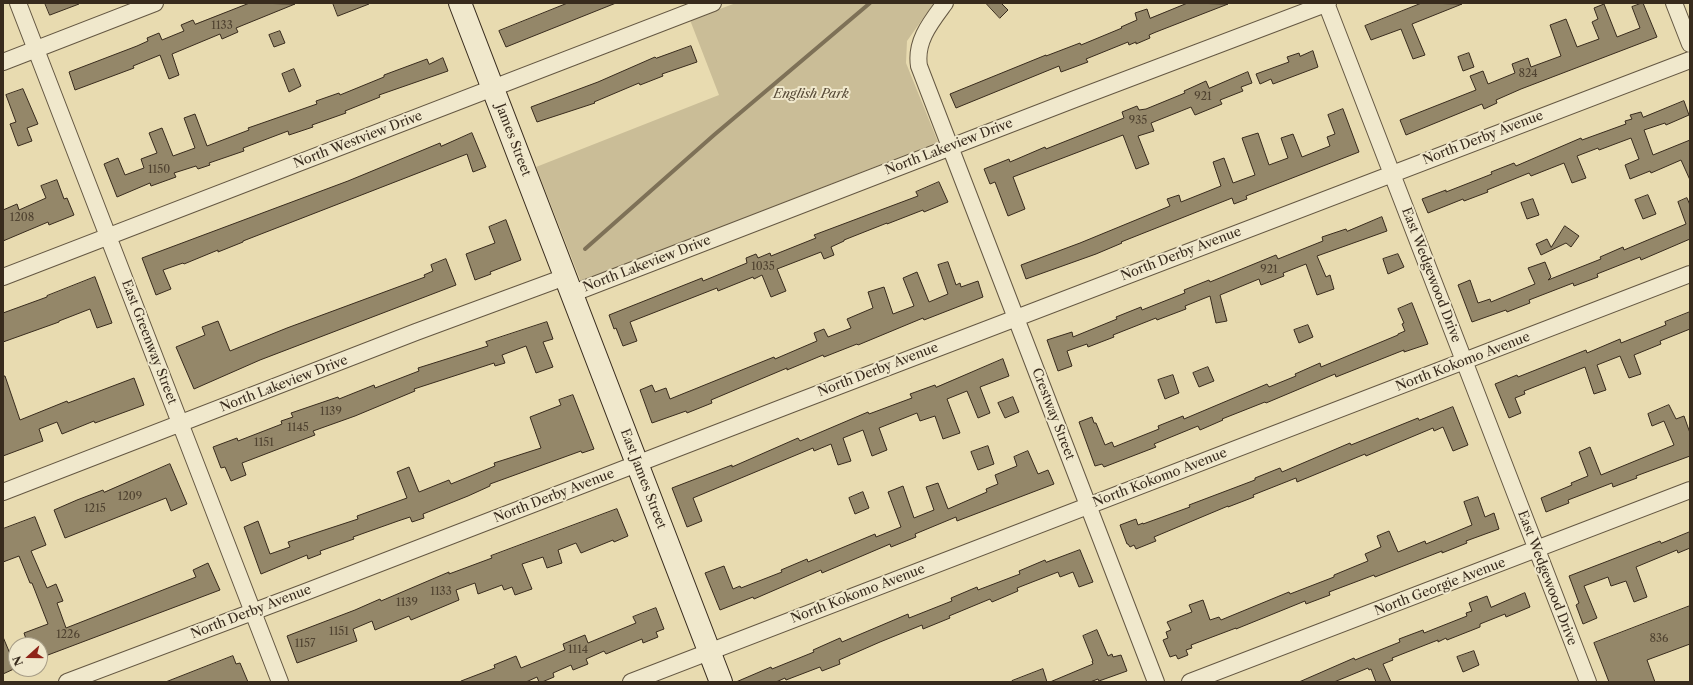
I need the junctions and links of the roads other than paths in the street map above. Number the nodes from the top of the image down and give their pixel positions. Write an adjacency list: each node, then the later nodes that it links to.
1 (18, 3): 9 (street, East Greenway Street)
2 (155, 3): 9 (street)
3 (460, 3): 12 (street, James Street)
4 (713, 3): 12 (street, North Westview Drive)
5 (945, 3): 13 (street, Crestway Street)
6 (1326, 3): 13 (street, North Lakeview Drive); 14 (street, East Wedgewood Drive)
7 (1674, 3): 8 (street)
8 (1690, 44)
9 (36, 49): 11 (street); 15 (street, East Greenway Street)
10 (1690, 60): 14 (street, North Derby Avenue)
11 (3, 62)
12 (493, 89): 15 (street, North Westview Drive); 18 (street, James Street)
13 (950, 147): 18 (street, North Lakeview Drive); 19 (street, Crestway Street)
14 (1391, 174): 19 (street, North Derby Avenue); 20 (street, East Wedgewood Drive)
15 (108, 236): 17 (street, North Westview Drive); 21 (street, East Greenway Street)
16 (1690, 274): 20 (street, North Kokomo Avenue)
17 (3, 277)
18 (568, 285): 21 (street, North Lakeview Drive); 22 (street, East James Street)
19 (1016, 318): 22 (street, North Derby Avenue); 25 (street, Crestway Street)
20 (1464, 362): 25 (street, North Kokomo Avenue); 26 (street, East Wedgewood Drive)
21 (181, 424): 24 (street, North Lakeview Drive); 27 (street, East Greenway Street)
22 (637, 464): 27 (street, North Derby Avenue); 28 (street, East James Street)
23 (1690, 490): 26 (street, North Georgie Avenue)
24 (3, 492)
25 (1088, 505): 28 (street, North Kokomo Avenue); 33 (street, Crestway Street)
26 (1537, 550): 34 (street, North Georgie Avenue); 35 (street, East Wedgewood Drive)
27 (254, 612): 29 (street, North Derby Avenue); 30 (street, East Greenway Street)
28 (710, 652): 31 (street, North Kokomo Avenue); 32 (street, East James Street)
29 (67, 682)
30 (280, 682)
31 (631, 682)
32 (721, 682)
33 (1156, 682)
34 (1190, 682)
35 (1588, 682)

